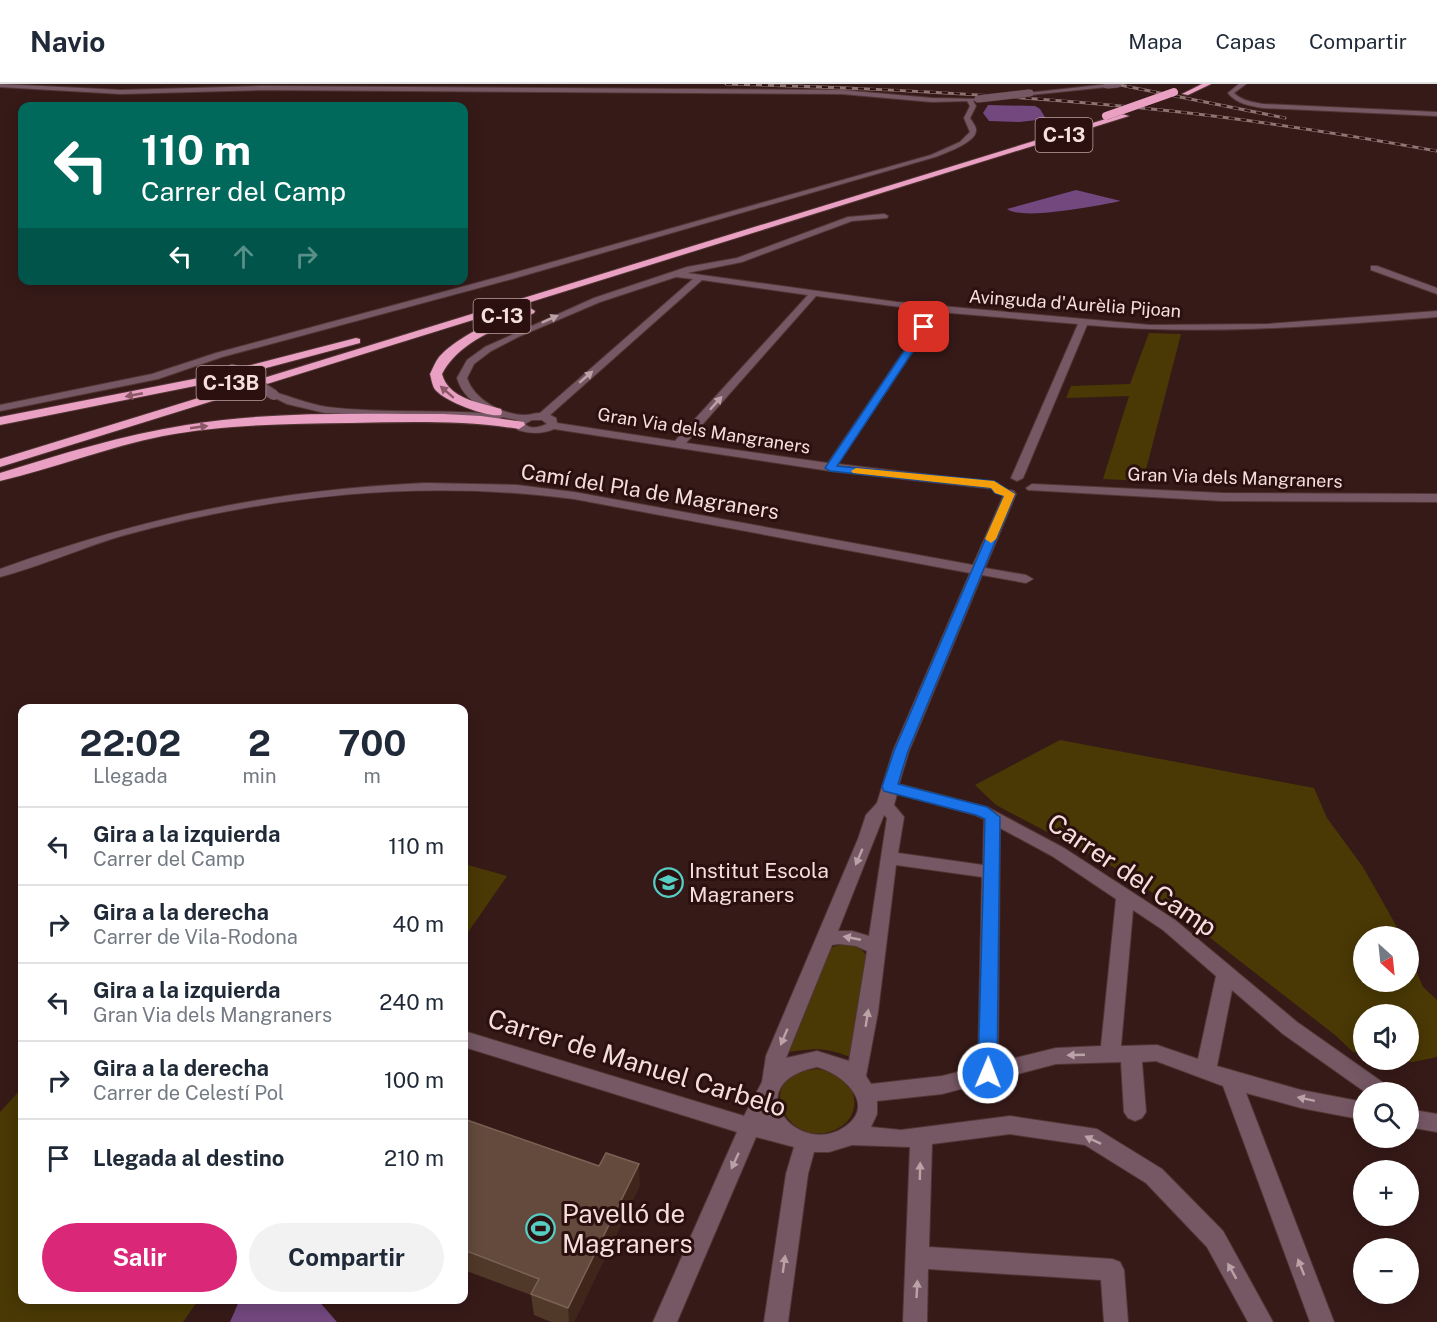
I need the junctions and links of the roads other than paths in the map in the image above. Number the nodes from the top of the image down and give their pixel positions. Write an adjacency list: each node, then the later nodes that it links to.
1 (1118, 84): 6 (street, bridge)
2 (1192, 84): 18 (highway, C-13, bridge)
3 (1208, 84): 9 (highway, C-13)
4 (1243, 84): 8 (street)
5 (0, 85): 7 (street)
6 (1107, 85): 7 (street, bridge)
7 (974, 99): 21 (street)
8 (1437, 114)
9 (1002, 154): 11 (highway, C-13); 31 (highway, C-13B)
10 (884, 216): 13 (street)
11 (729, 245): 24 (highway, one-way to 11); 33 (highway, C-13)
12 (1374, 268): 15 (street)
13 (676, 274): 14 (street, Avinguda d'Aurèlia Pijoan); 24 (street, one-way to 13)
14 (699, 278): 16 (street, Avinguda d'Aurèlia Pijoan); 25 (street, one-way to 14)
15 (1437, 291)
16 (813, 295): 17 (street, Avinguda d'Aurèlia Pijoan); 29 (street, one-way to 16)
17 (936, 310): 20 (street, Avinguda d'Aurèlia Pijoan); 32 (street)
18 (462, 312): 26 (highway, C-13, one-way to 26); 30 (highway, C-13B)
19 (1437, 314): 20 (street, Avinguda d'Aurèlia Pijoan)
20 (1083, 323): 34 (street)
21 (209, 359): 22 (street); 27 (street, bridge)
22 (44, 400): 23 (highway)
23 (0, 410)
24 (500, 414): 27 (street)
25 (543, 416): 27 (street); 28 (street)
26 (0, 421)
27 (523, 421): 28 (street, Gran Via dels Mangraners); 33 (highway, one-way to 27)
28 (552, 425): 29 (street, Gran Via dels Mangraners)
29 (677, 446): 32 (street, Gran Via dels Mangraners)
30 (0, 453)
31 (0, 463)
32 (830, 468): 35 (street, Gran Via dels Mangraners)
33 (0, 475)
34 (1017, 478): 35 (street, Gran Via dels Mangraners); 36 (street)
35 (994, 485): 37 (street, Gran Via dels Mangraners)
36 (1032, 488): 37 (street, Gran Via dels Mangraners); 38 (street, Gran Via dels Mangraners)
37 (1010, 494): 39 (street)
38 (1437, 498)
39 (978, 570): 40 (street, Camí del Pla de Magraners); 41 (street, Camí del Pla de Magraners); 42 (street)
40 (0, 573)
41 (1026, 579)
42 (890, 787): 43 (street); 44 (street, Carrer del Camp)
43 (885, 806): 45 (street); 48 (street, one-way to 48)
44 (992, 817): 46 (street); 47 (street, Carrer del Camp)
45 (888, 858): 46 (street); 49 (street)
46 (991, 872): 54 (street)
47 (1125, 897): 50 (street, Carrer del Camp); 52 (street)
48 (825, 939): 49 (street, one-way to 48); 57 (street, one-way to 57)
49 (877, 949): 58 (street, one-way to 49)
50 (1226, 974): 53 (street); 56 (street, Carrer del Camp)
51 (468, 1040): 61 (street, Carrer de Manuel Carbelo)
52 (1121, 1053): 53 (street); 54 (street, one-way to 54); 60 (street)
53 (1206, 1071): 55 (street)
54 (988, 1073): 58 (street)
55 (1231, 1080): 59 (street, one-way to 55); 71 (street, one-way to 55)
56 (1367, 1082)
57 (770, 1084): 58 (street); 61 (street); 64 (street)
58 (861, 1084): 62 (street)
59 (1353, 1109)
60 (1135, 1112)
61 (751, 1126): 64 (street, Carrer de Manuel Carbelo); 66 (street, one-way to 66)
62 (849, 1135): 63 (street); 64 (street)
63 (921, 1138): 65 (street, one-way to 63); 70 (street, one-way to 63)
64 (800, 1140): 67 (street, one-way to 64)
65 (919, 1257): 68 (street, one-way to 65); 69 (street)
66 (665, 1322)
67 (776, 1322)
68 (915, 1322)
69 (1116, 1322)
70 (1261, 1322)
71 (1322, 1322)

